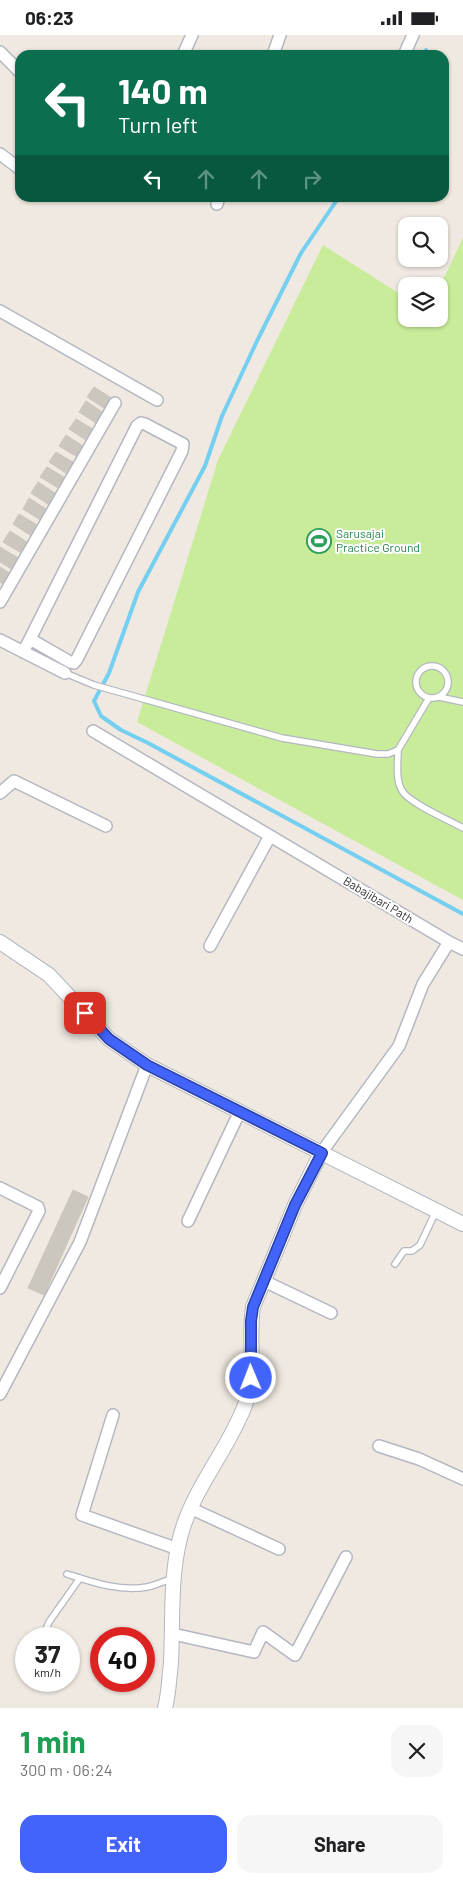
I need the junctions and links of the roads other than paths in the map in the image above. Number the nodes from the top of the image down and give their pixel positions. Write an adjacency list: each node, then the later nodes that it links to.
1 (192, 35): 4 (street)
2 (280, 35): 5 (street)
3 (413, 35): 6 (street)
4 (185, 50)
5 (275, 50)
6 (406, 50)
7 (0, 52): 8 (street)
8 (15, 66)
9 (0, 154): 10 (street)
10 (15, 165)
11 (0, 311): 12 (street)
12 (157, 400)
13 (115, 403): 14 (street)
14 (0, 602)
15 (30, 639): 15 (street); 17 (street)
16 (0, 640): 17 (street)
17 (23, 652): 18 (street)
18 (65, 673): 23 (lane)
19 (439, 697): 20 (lane); 20 (lane); 21 (lane)
20 (429, 698): 23 (lane)
21 (463, 702)
22 (93, 731): 27 (street, Babajibari Path)
23 (398, 750): 26 (lane)
24 (0, 793): 25 (street)
25 (106, 826)
26 (463, 828)
27 (270, 835): 29 (street, Babajibari Path); 30 (street)
28 (0, 941): 32 (street)
29 (449, 942): 31 (street, Babajibari Path); 34 (street)
30 (210, 946)
31 (463, 949)
32 (147, 1065): 33 (street); 43 (street)
33 (240, 1111): 34 (street); 37 (street)
34 (322, 1153): 36 (street); 40 (street)
35 (0, 1189): 41 (street)
36 (436, 1211): 38 (street); 39 (lane)
37 (188, 1221)
38 (463, 1225)
39 (395, 1264)
40 (264, 1281): 42 (street); 47 (street)
41 (0, 1288)
42 (331, 1313)
43 (0, 1394)
44 (113, 1415): 48 (street)
45 (380, 1446): 46 (street)
46 (463, 1479)
47 (190, 1508): 48 (street); 49 (street)
48 (178, 1549): 53 (street)
49 (279, 1549)
50 (346, 1557): 55 (street)
51 (67, 1574): 52 (lane)
52 (80, 1578): 53 (lane); 54 (lane)
53 (174, 1579): 55 (street)
54 (47, 1627)
55 (172, 1634): 56 (street)
56 (165, 1708)

